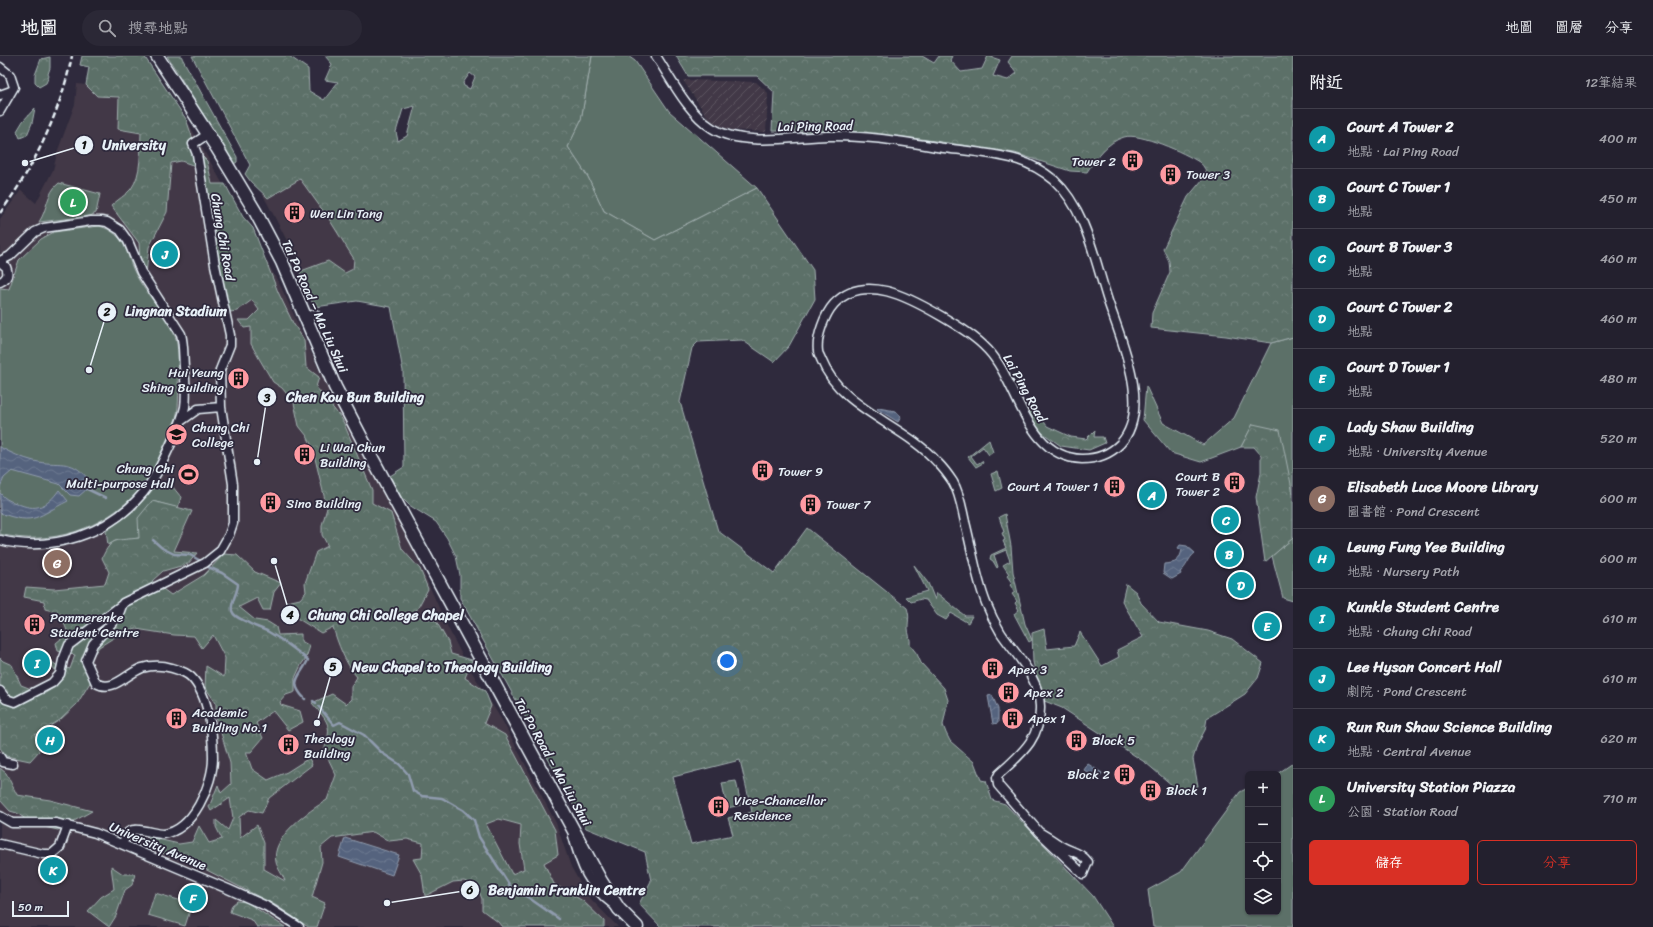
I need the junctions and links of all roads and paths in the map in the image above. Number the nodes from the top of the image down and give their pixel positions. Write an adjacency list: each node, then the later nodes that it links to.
1 (157, 56): 7 (main road, Tai Po Road – Ma Liu Shui)
2 (656, 56): 21 (street, Lai Ping Road)
3 (0, 67): 4 (street)
4 (11, 91): 5 (street); 6 (street)
5 (0, 95)
6 (0, 111)
7 (208, 134): 11 (street, Chung Chi Road); 25 (main road, Tai Po Road – Ma Liu Shui)
8 (0, 261): 9 (street); 10 (street)
9 (0, 282)
10 (185, 398): 12 (street); 13 (street)
11 (221, 407): 12 (street); 15 (street, Chung Chi Road)
12 (198, 409): 13 (street)
13 (181, 422): 14 (street)
14 (0, 540)
15 (124, 603): 16 (street, Chung Chi Road); 23 (street)
16 (0, 691)
17 (2, 760): 18 (street)
18 (13, 764)
19 (0, 816): 20 (street, University Avenue)
20 (68, 826): 22 (street); 23 (street, University Avenue)
21 (1039, 832): 21 (street, Lai Ping Road)
22 (0, 844)
23 (123, 844): 24 (street, University Avenue)
24 (299, 927)
25 (637, 927)

